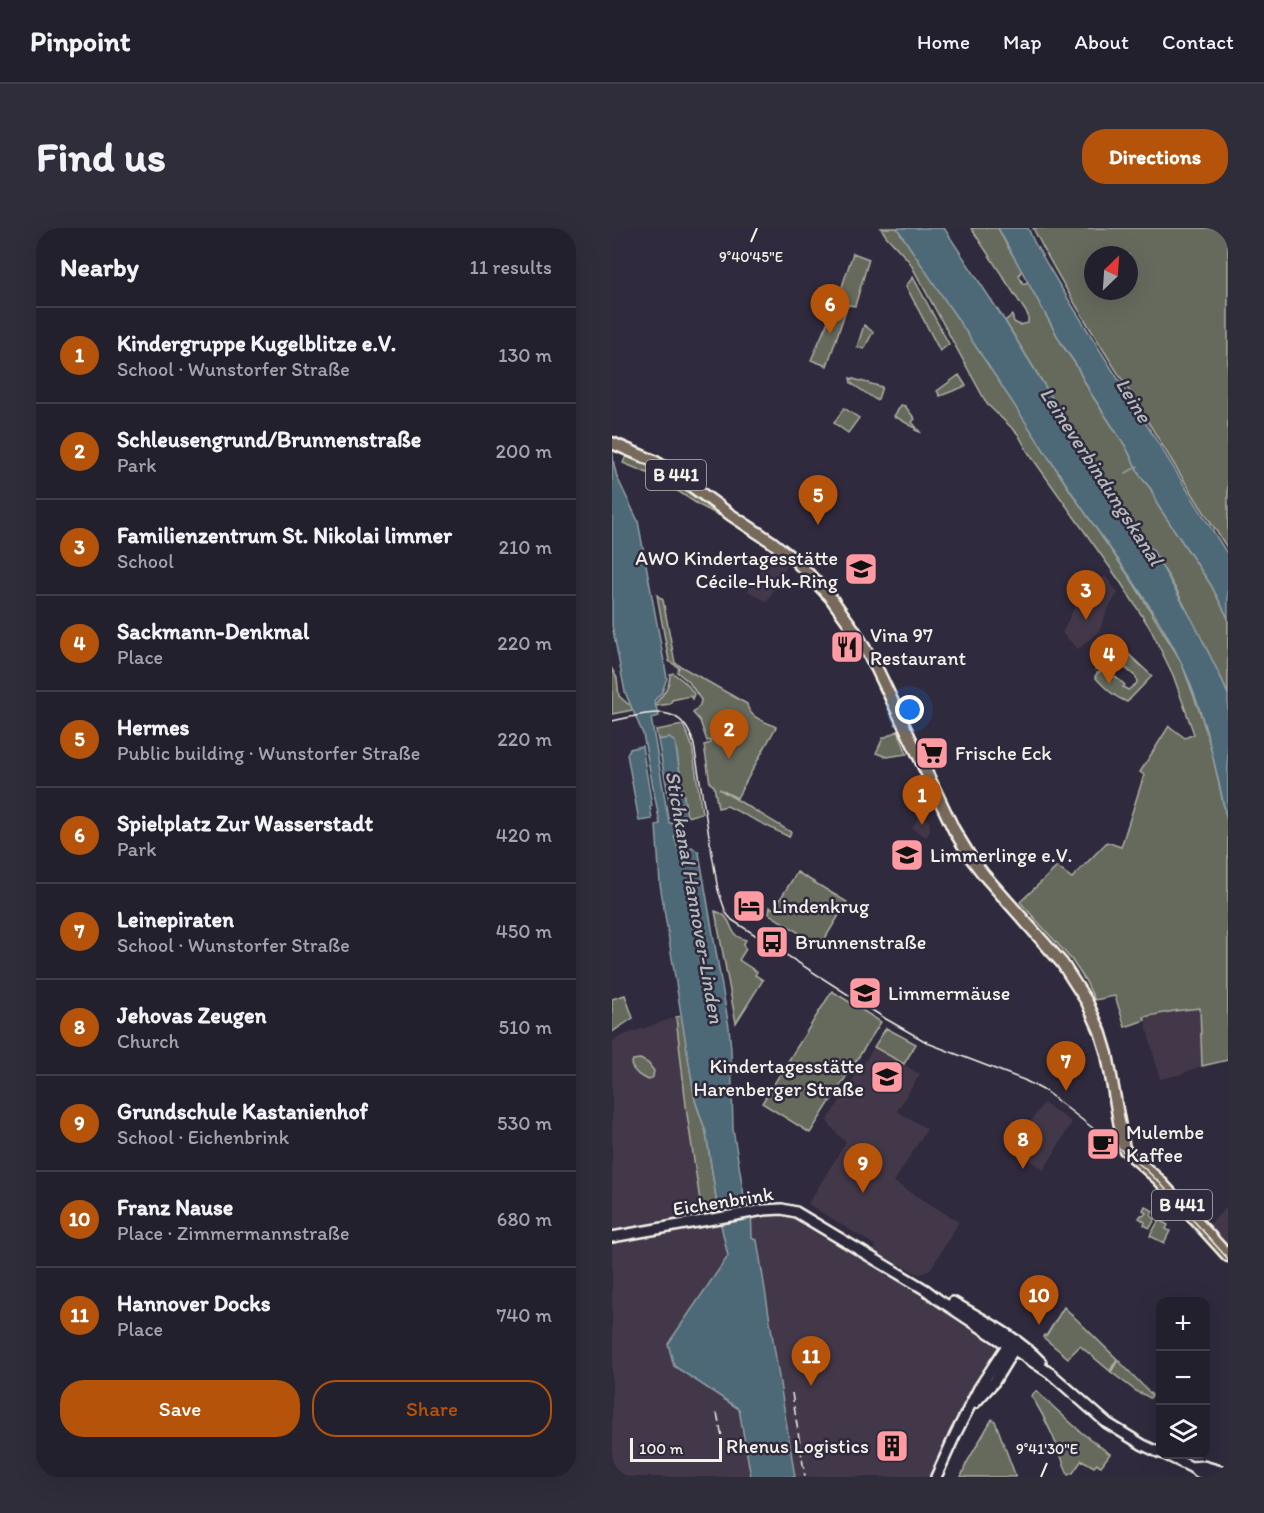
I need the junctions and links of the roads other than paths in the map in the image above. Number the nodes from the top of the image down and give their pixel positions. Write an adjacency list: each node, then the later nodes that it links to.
1 (614, 444): 3 (main road, B 441)
2 (612, 1237): 4 (main road, Eichenbrink)
3 (1228, 1256)
4 (1013, 1345): 5 (main road, Eichenbrink); 9 (main road)
5 (1156, 1451)
6 (1173, 1459): 7 (main road, Eichenbrink)
7 (1191, 1467): 8 (main road); 10 (main road)
8 (1228, 1473)
9 (936, 1477)
10 (1212, 1477)

